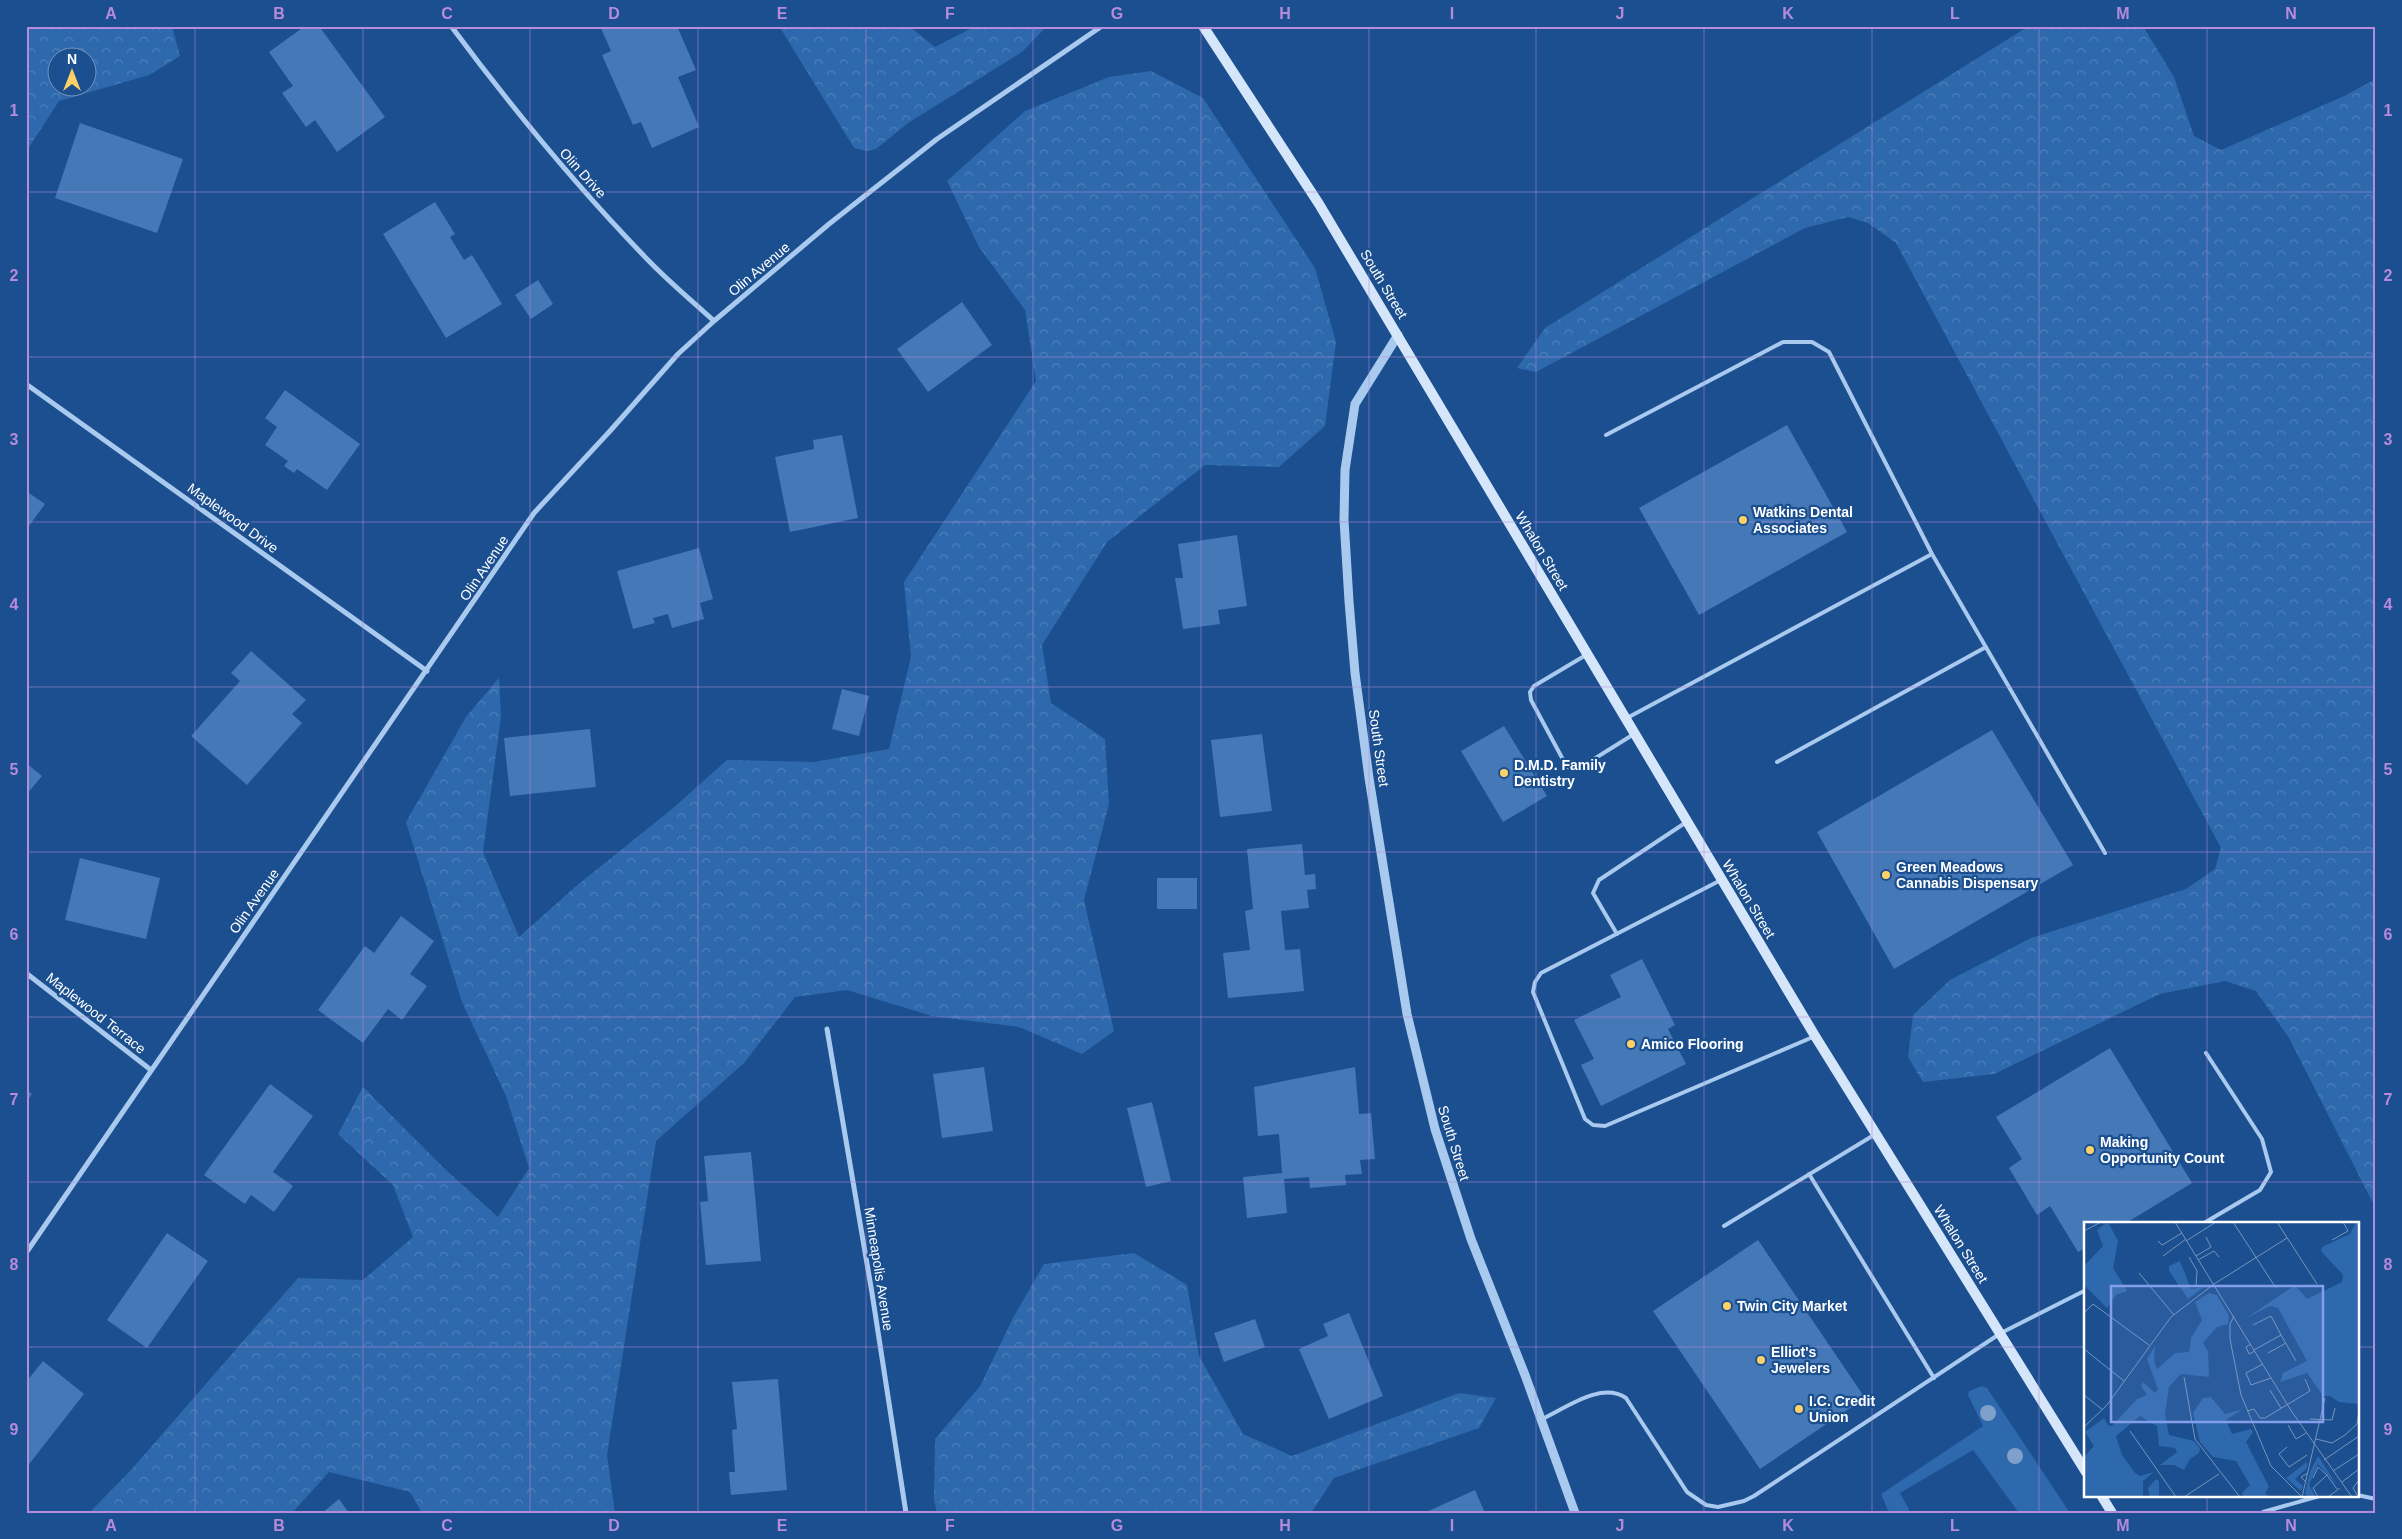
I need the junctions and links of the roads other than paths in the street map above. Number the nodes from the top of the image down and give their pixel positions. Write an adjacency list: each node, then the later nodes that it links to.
1 (452, 26): 4 (street, Olin Drive)
2 (1102, 26): 4 (street, Olin Avenue)
3 (1203, 26): 5 (main road, South Street)
4 (714, 321): 11 (street, Olin Avenue)
5 (1398, 335): 10 (main road, Whalon Street); 32 (street, South Street)
6 (26, 384): 11 (street, Maplewood Drive)
7 (1606, 435): 8 (lane)
8 (1932, 554): 9 (lane); 12 (lane)
9 (1986, 647): 14 (lane); 16 (lane)
10 (1587, 654): 12 (main road, Whalon Street); 13 (lane)
11 (427, 671): 23 (street, Olin Avenue)
12 (1625, 719): 13 (main road, Whalon Street)
13 (1634, 734): 15 (main road, Whalon Street)
14 (1777, 762)
15 (1687, 822): 17 (main road, Whalon Street); 18 (lane)
16 (2105, 852)
17 (1722, 880): 18 (lane); 21 (main road, Whalon Street)
18 (1617, 934): 21 (lane)
19 (26, 973): 23 (street, Maplewood Terrace)
20 (827, 1029): 39 (street, Minneapolis Avenue)
21 (1815, 1036): 24 (main road, Whalon Street)
22 (2206, 1053): 26 (lane)
23 (151, 1070): 28 (street, Olin Avenue)
24 (1875, 1134): 25 (lane); 30 (main road, Whalon Street)
25 (1809, 1174): 27 (lane); 31 (lane)
26 (2206, 1222)
27 (1724, 1226)
28 (26, 1253)
29 (2084, 1291): 30 (lane)
30 (2001, 1333): 31 (lane); 33 (main road, Whalon Street)
31 (1934, 1378): 32 (lane)
32 (1541, 1420): 40 (street, South Street)
33 (2084, 1469)
34 (2102, 1496): 41 (main road)
35 (2319, 1496): 38 (lane)
36 (2360, 1496): 37 (lane)
37 (2376, 1499)
38 (2263, 1512)
39 (906, 1513)
40 (1575, 1513)
41 (2112, 1513)

